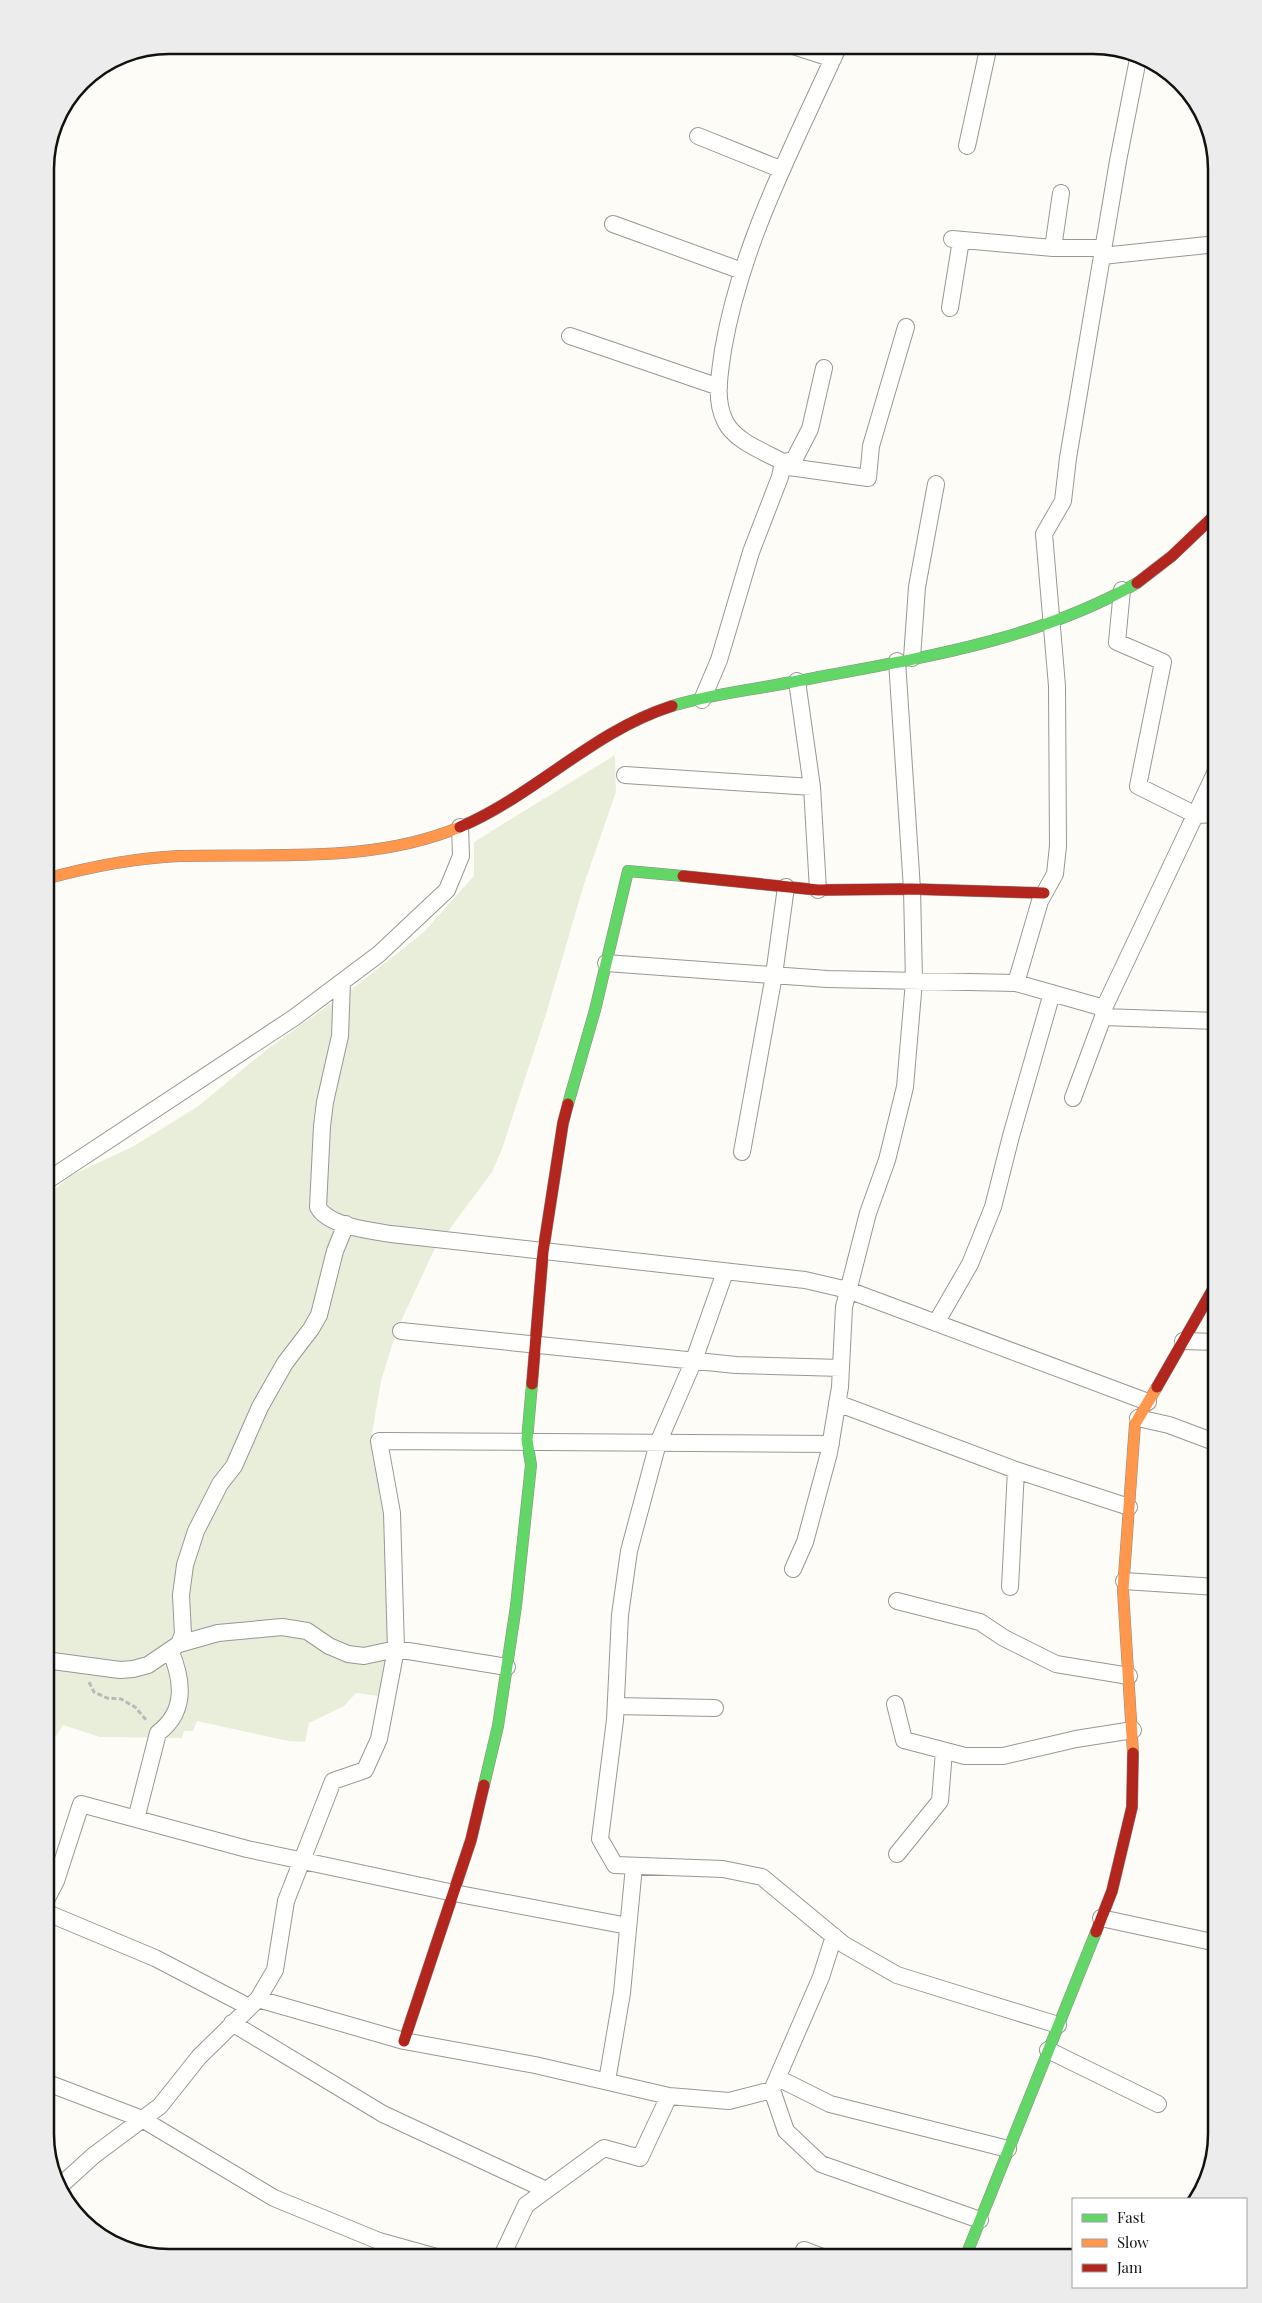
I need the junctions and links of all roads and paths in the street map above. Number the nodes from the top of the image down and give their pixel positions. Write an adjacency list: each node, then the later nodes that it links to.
1 (835, 54): 6 (street)
2 (986, 54): 5 (street)
3 (1137, 63): 11 (street)
4 (698, 136): 6 (street)
5 (968, 146)
6 (780, 169): 12 (street)
7 (1061, 193): 10 (street)
8 (613, 224): 12 (street)
9 (1208, 245): 11 (street)
10 (1053, 248): 11 (street); 13 (street)
11 (1103, 252): 22 (street)
12 (742, 271): 17 (street)
13 (950, 308)
14 (906, 327): 18 (street)
15 (570, 336): 17 (street)
16 (824, 368): 18 (street)
17 (719, 387): 18 (street)
18 (783, 464): 25 (street)
19 (936, 484): 23 (street)
20 (1208, 521): 21 (street)
21 (1122, 590): 22 (street); 30 (street)
22 (1052, 620): 23 (street); 36 (street)
23 (904, 660): 24 (street); 34 (street)
24 (797, 681): 25 (street); 27 (street)
25 (702, 700): 31 (street)
26 (625, 775): 27 (street)
27 (812, 787): 35 (street)
28 (1208, 789): 30 (street)
29 (1208, 814): 30 (street)
30 (1196, 815): 43 (street)
31 (460, 827): 32 (street); 40 (street)
32 (54, 876)
33 (786, 887): 35 (street); 37 (street); 38 (street)
34 (912, 889): 35 (street); 36 (street); 39 (street)
35 (818, 890)
36 (1044, 893): 41 (street)
37 (606, 963): 38 (street); 49 (street)
38 (774, 975): 39 (street); 46 (street)
39 (914, 981): 41 (street); 51 (street)
40 (342, 982): 47 (street); 48 (street)
41 (1016, 983): 42 (street)
42 (1052, 993): 43 (street); 53 (street)
43 (1104, 1013): 44 (street); 45 (street)
44 (1208, 1019)
45 (1073, 1098)
46 (742, 1152)
47 (54, 1176)
48 (346, 1224): 49 (street); 74 (street)
49 (543, 1252): 50 (street); 57 (street)
50 (725, 1272): 51 (street); 58 (street)
51 (848, 1290): 53 (street); 59 (street)
52 (1208, 1298): 55 (street)
53 (936, 1322): 60 (street)
54 (401, 1331): 57 (street)
55 (1183, 1341): 56 (street); 60 (street)
56 (1208, 1342)
57 (535, 1345): 58 (street); 64 (street)
58 (694, 1360): 59 (street); 65 (street)
59 (841, 1368): 61 (street)
60 (1148, 1402): 62 (street)
61 (837, 1403): 66 (street); 67 (street)
62 (1138, 1418): 63 (street); 68 (street)
63 (1208, 1440)
64 (528, 1443): 65 (street); 75 (street); 78 (street)
65 (658, 1443): 66 (street); 81 (street)
66 (831, 1444): 69 (street)
67 (1016, 1470): 68 (street); 72 (street)
68 (1129, 1507): 70 (street)
69 (793, 1569)
70 (1124, 1581): 71 (street); 79 (street)
71 (1208, 1586)
72 (1010, 1587)
73 (897, 1601): 79 (street)
74 (175, 1647): 75 (street); 77 (street); 84 (street)
75 (396, 1649): 78 (street); 88 (street)
76 (54, 1662): 77 (street)
77 (63, 1663): 84 (path)
78 (507, 1667): 91 (street)
79 (1129, 1676): 83 (street)
80 (895, 1704): 85 (street)
81 (616, 1706): 82 (street); 89 (street)
82 (715, 1708)
83 (1133, 1730): 85 (street); 93 (street)
84 (158, 1733): 86 (street)
85 (944, 1751): 87 (street)
86 (136, 1819): 88 (street); 90 (street)
87 (897, 1854)
88 (301, 1860): 91 (street); 97 (street)
89 (634, 1866): 94 (street); 95 (street)
90 (54, 1885)
91 (454, 1893): 94 (street); 100 (street)
92 (54, 1916): 97 (street)
93 (1101, 1918): 96 (street); 99 (street)
94 (628, 1926): 102 (street)
95 (834, 1936): 99 (street); 103 (street)
96 (1208, 1941)
97 (254, 2003): 98 (street); 100 (street)
98 (232, 2023): 107 (street); 110 (street)
99 (1058, 2025): 101 (street)
100 (404, 2040): 102 (street)
101 (1048, 2050): 106 (street); 108 (street)
102 (607, 2081): 105 (street)
103 (775, 2084): 105 (street); 108 (street); 111 (street)
104 (54, 2085): 107 (street)
105 (669, 2096): 110 (street)
106 (1158, 2104)
107 (142, 2119): 109 (street); 112 (street)
108 (1008, 2149): 111 (street)
109 (65, 2182)
110 (546, 2190): 113 (street)
111 (980, 2220): 114 (street)
112 (408, 2249)
113 (505, 2249)
114 (969, 2249)

